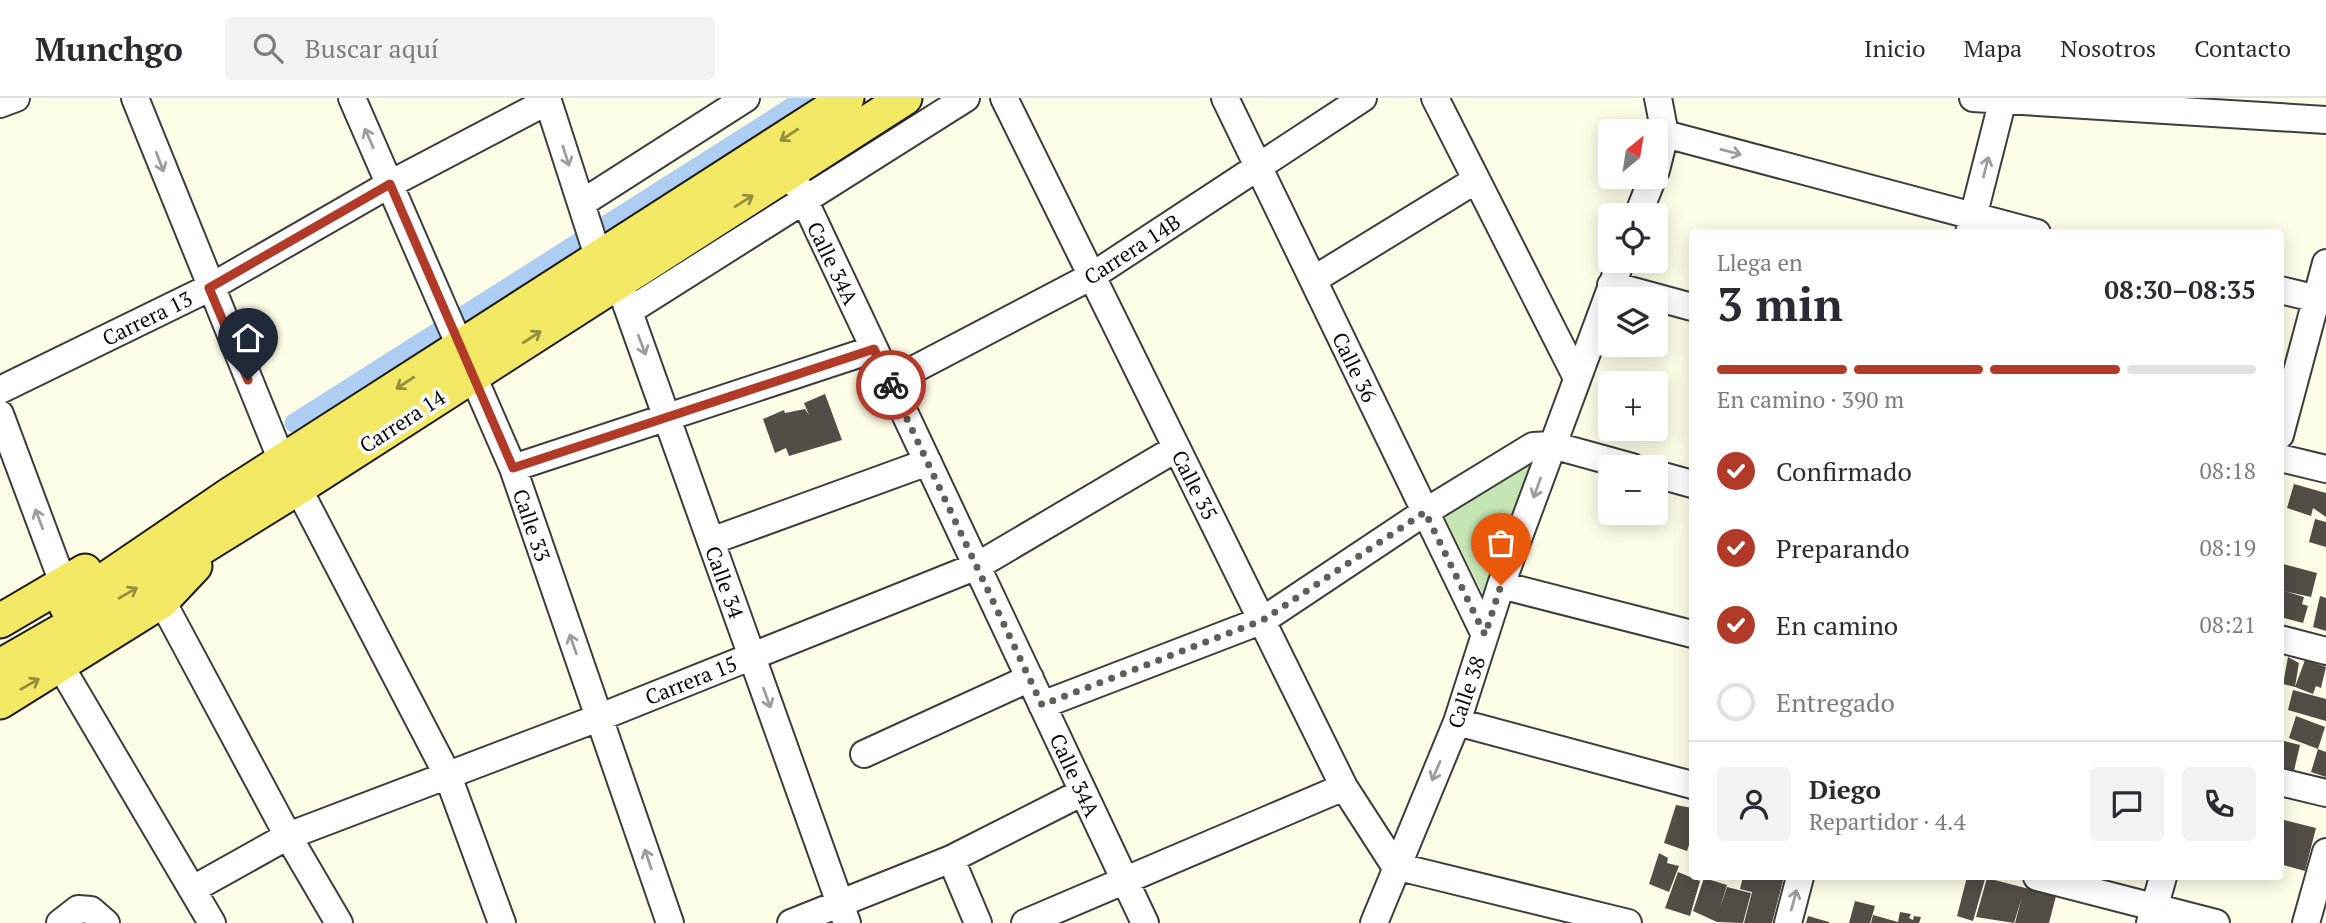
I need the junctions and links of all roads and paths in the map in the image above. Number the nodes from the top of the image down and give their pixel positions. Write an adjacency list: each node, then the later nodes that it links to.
1 (16, 98): 17 (street)
2 (135, 98): 36 (street, one-way to 36)
3 (352, 98): 25 (street, Calle 33, one-way to 3)
4 (746, 98): 27 (street)
5 (847, 98): 31 (main road, Carrera 14, one-way to 31)
6 (966, 98): 21 (street)
7 (1004, 98): 33 (street, Calle 35)
8 (1225, 98): 23 (street, Calle 36)
9 (1363, 98): 23 (street, Carrera 14B)
10 (1435, 98): 24 (street)
11 (1658, 98): 19 (street)
12 (1973, 98): 14 (street)
13 (548, 99): 25 (street, Carrera 13); 27 (street, Calle 34, one-way to 27)
14 (1987, 99): 16 (street); 28 (street, one-way to 14)
15 (902, 100): 21 (street); 26 (main road, Carrera 14)
16 (2084, 102): 18 (street)
17 (0, 104)
18 (2208, 106): 20 (street)
19 (1662, 119)
20 (2326, 120)
21 (916, 129): 26 (street)
22 (1668, 135): 28 (street, one-way to 28)
23 (1258, 167): 33 (street, Carrera 14B); 34 (street, Calle 36)
24 (1476, 180): 34 (street); 42 (street)
25 (390, 184): 36 (street, Carrera 13); 41 (street, Calle 33)
26 (797, 186): 31 (main road, Carrera 14); 40 (street, Calle 34A)
27 (583, 209): 31 (street, Calle 34)
28 (1971, 225): 29 (street)
29 (2004, 229)
30 (2326, 263): 38 (street)
31 (610, 273): 41 (main road, Carrera 14); 46 (street, Calle 34, one-way to 46)
32 (1616, 273): 35 (street, Calle 38)
33 (1092, 276): 43 (street, Carrera 14B); 49 (street, Calle 35)
34 (1313, 280): 58 (street, Calle 36)
35 (1611, 285): 39 (street); 42 (street, Calle 38)
36 (209, 288): 44 (street, Carrera 13); 55 (street)
37 (2284, 291): 38 (street)
38 (2321, 300): 47 (street)
39 (1689, 306)
40 (874, 349): 43 (street, Calle 34A); 46 (street)
41 (464, 350): 53 (street, Calle 33); 55 (main road, Carrera 14)
42 (1577, 378): 48 (street, Calle 38)
43 (890, 382): 52 (street, Calle 34A)
44 (0, 390)
45 (0, 414): 64 (street, one-way to 45)
46 (668, 415): 53 (street); 60 (street, Calle 34)
47 (2284, 422)
48 (1552, 445): 50 (street); 58 (street); 62 (street, Calle 38, one-way to 62)
49 (1177, 448): 61 (street, Carrera 15); 65 (street, Calle 35)
50 (1598, 458)
51 (2284, 458): 54 (street)
52 (928, 462): 60 (street); 61 (street, Calle 34A)
53 (513, 468): 78 (street, Calle 33, one-way to 53)
54 (2326, 469)
55 (290, 475): 59 (main road, Carrera 14); 64 (main road, Carrera 14); 81 (street)
56 (1668, 477): 57 (street)
57 (1689, 483)
58 (1425, 512): 65 (street); 68 (street, Calle 36)
59 (222, 536): 63 (main road); 64 (main road, Carrera 14, one-way to 59)
60 (711, 541): 72 (street, Calle 34)
61 (978, 566): 72 (street, Carrera 15); 75 (street, Calle 34A)
62 (1501, 585): 67 (street); 68 (street, Calle 38)
63 (162, 601): 74 (main road); 87 (street)
64 (64, 606): 66 (main road); 70 (main road, Carrera 14); 73 (main road, Carrera 14)
65 (1263, 620): 77 (street); 84 (street, Calle 35)
66 (0, 621)
67 (1689, 633)
68 (1485, 635): 79 (street, Calle 38)
69 (2284, 640): 71 (street)
70 (0, 644)
71 (2326, 651)
72 (751, 655): 78 (street, Carrera 15); 96 (street, Calle 34, one-way to 96)
73 (0, 666)
74 (61, 667): 76 (main road, one-way to 74); 95 (street)
75 (1030, 678): 77 (street, Calle 34A); 80 (street)
76 (0, 702)
77 (1042, 705): 85 (street, Calle 34A)
78 (598, 718): 81 (street, Carrera 15); 103 (street, Calle 33, one-way to 78)
79 (1457, 722): 83 (street); 90 (street, Calle 38, one-way to 90)
80 (864, 754)
81 (448, 776): 87 (street, Carrera 15); 102 (street)
82 (2284, 783): 86 (street)
83 (1689, 784)
84 (1344, 788): 90 (street, Calle 35); 91 (street)
85 (1083, 792): 89 (street); 91 (street, Calle 34A)
86 (2326, 793)
87 (288, 836): 95 (street, Carrera 15); 101 (street)
88 (2326, 852): 112 (street)
89 (951, 859): 96 (street); 105 (street)
90 (1395, 866): 108 (street, Calle 38); 109 (street)
91 (1124, 878): 106 (street); 107 (street, Calle 34A)
92 (1799, 880): 110 (street, one-way to 92)
93 (2046, 880): 97 (street)
94 (2161, 880): 97 (street)
95 (193, 889): 100 (street)
96 (843, 913): 104 (street)
97 (2152, 916): 111 (street)
98 (60, 923): 99 (street)
99 (106, 923)
100 (212, 923)
101 (339, 923)
102 (502, 923)
103 (670, 923)
104 (791, 923)
105 (978, 923)
106 (1026, 923)
107 (1145, 923)
108 (1374, 923)
109 (1628, 923)
110 (1788, 923)
111 (2216, 923)
112 (2306, 923)

